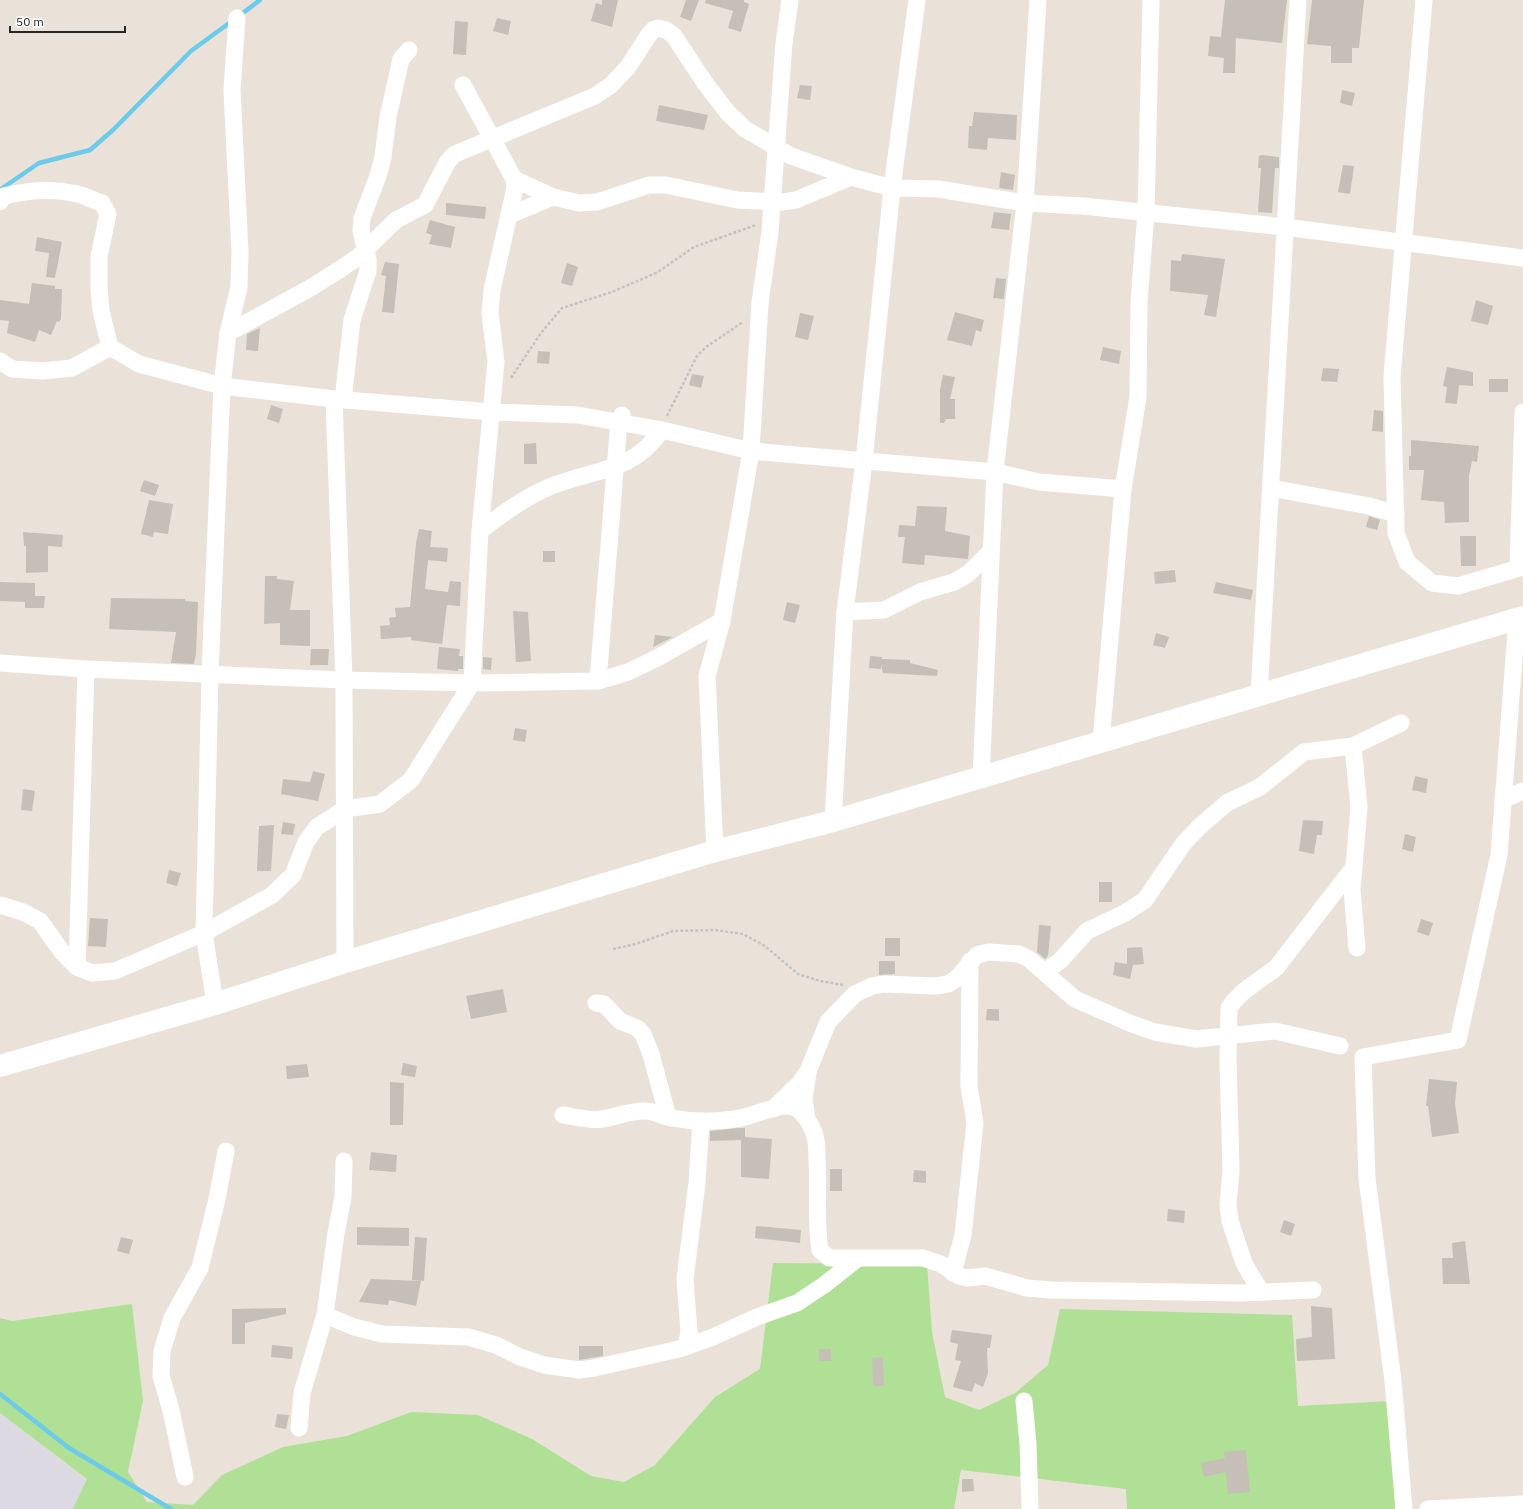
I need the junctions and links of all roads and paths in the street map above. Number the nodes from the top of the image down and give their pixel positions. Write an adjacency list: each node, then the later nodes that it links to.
1 (790, 0): 11 (street)
2 (917, 0): 14 (street)
3 (1038, 0): 18 (street)
4 (1150, 0): 19 (street)
5 (1298, 0): 22 (street)
6 (1424, 0): 23 (street)
7 (237, 18): 27 (street)
8 (409, 50): 24 (street)
9 (462, 85): 10 (street)
10 (493, 140): 11 (street); 13 (street); 24 (street)
11 (776, 148): 12 (street); 17 (street)
12 (851, 177): 14 (street); 17 (street)
13 (514, 179): 15 (street); 20 (street)
14 (892, 188): 18 (street); 38 (street)
15 (553, 197): 17 (street); 20 (street)
16 (0, 202): 28 (street)
17 (773, 202): 21 (street)
18 (1025, 203): 19 (street); 40 (street)
19 (1146, 213): 22 (street); 42 (street)
20 (510, 215): 33 (street)
21 (771, 220): 26 (street); 30 (path)
22 (1285, 227): 23 (street); 41 (street)
23 (1405, 244): 25 (street); 43 (street)
24 (365, 250): 27 (street); 32 (street)
25 (1523, 258)
26 (760, 303): 36 (path); 37 (street)
27 (228, 333): 31 (street)
28 (110, 347): 29 (street); 31 (street)
29 (0, 361)
30 (510, 380)
31 (222, 386): 32 (street); 52 (street)
32 (338, 399): 33 (street); 53 (street)
33 (491, 412): 35 (street); 44 (street)
34 (1523, 412): 46 (street)
35 (621, 418): 36 (street); 39 (street)
36 (662, 430): 37 (street); 39 (street)
37 (751, 451): 38 (street); 49 (street)
38 (864, 461): 40 (street); 47 (street)
39 (615, 468): 44 (street); 54 (street)
40 (995, 472): 42 (street); 45 (street)
41 (1271, 488): 43 (street); 56 (street)
42 (1123, 489): 58 (street)
43 (1396, 514): 46 (street)
44 (480, 532): 55 (street)
45 (991, 551): 47 (street); 60 (street)
46 (1521, 567)
47 (846, 612): 64 (street)
48 (1520, 618): 56 (main road); 62 (street)
49 (722, 621): 54 (street); 65 (street)
50 (0, 663): 51 (street)
51 (86, 669): 52 (street); 73 (street)
52 (210, 674): 53 (street); 68 (street)
53 (344, 680): 55 (street); 63 (street)
54 (598, 681): 55 (street)
55 (472, 683): 63 (street)
56 (1259, 695): 58 (main road)
57 (1401, 723): 59 (street)
58 (1102, 742): 60 (main road)
59 (1353, 746): 66 (street); 74 (street)
60 (980, 776): 64 (main road)
61 (1523, 792): 62 (street)
62 (1503, 800): 100 (street)
63 (345, 809): 68 (street); 72 (street)
64 (833, 821): 65 (main road)
65 (715, 851): 72 (main road)
66 (1354, 867): 69 (street); 78 (street)
67 (0, 905): 73 (street)
68 (204, 934): 73 (street); 77 (street)
69 (1357, 948)
70 (613, 949): 75 (path)
71 (970, 961): 74 (street); 75 (street); 90 (street)
72 (345, 962): 77 (main road)
73 (77, 967)
74 (1045, 970): 78 (street)
75 (873, 986): 81 (street)
76 (596, 1002): 84 (street)
77 (215, 1004): 80 (main road)
78 (1230, 1035): 79 (street); 92 (street)
79 (1340, 1046)
80 (0, 1066)
81 (808, 1071): 82 (street); 85 (street)
82 (773, 1109): 85 (street); 86 (street)
83 (562, 1115): 84 (street)
84 (668, 1117): 86 (street)
85 (807, 1119): 89 (street)
86 (701, 1121): 94 (street)
87 (226, 1151): 97 (street)
88 (344, 1161): 93 (street)
89 (856, 1259): 90 (street); 94 (street)
90 (953, 1273): 92 (street)
91 (1313, 1290): 92 (street)
92 (1261, 1292)
93 (326, 1315): 94 (street); 96 (street)
94 (686, 1347)
95 (1024, 1401): 99 (street)
96 (299, 1428)
97 (184, 1477)
98 (1523, 1504): 101 (street)
99 (1030, 1509)
100 (1404, 1509)
101 (1428, 1509)

